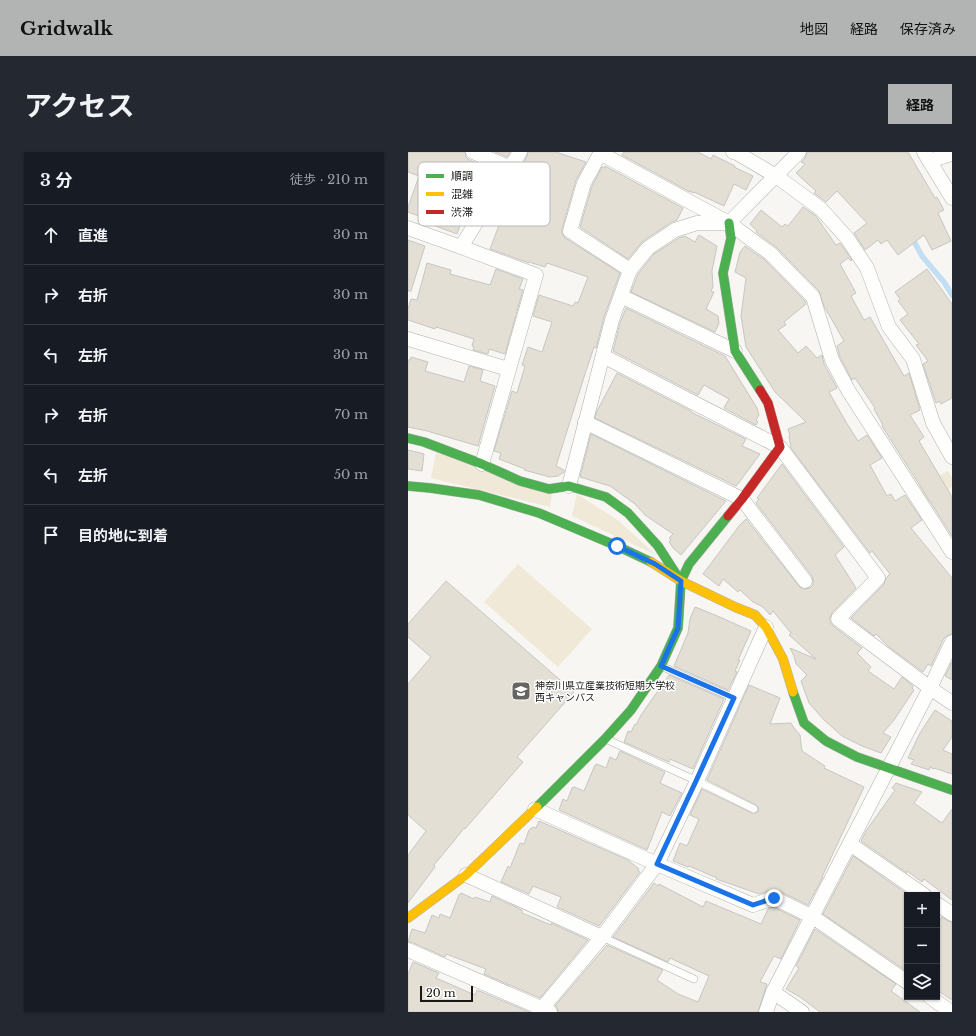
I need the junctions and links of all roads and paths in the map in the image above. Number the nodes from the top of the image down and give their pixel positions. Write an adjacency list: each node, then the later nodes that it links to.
1 (473, 152): 8 (street)
2 (520, 152): 9 (street)
3 (732, 152): 10 (street)
4 (799, 152): 10 (street)
5 (601, 153): 12 (street); 16 (street)
6 (952, 154): 7 (street)
7 (927, 157): 11 (street)
8 (497, 162)
9 (514, 162)
10 (776, 176): 12 (street); 25 (street)
11 (952, 198)
12 (729, 223): 16 (street); 19 (street); 30 (street)
13 (474, 226): 15 (street)
14 (408, 228): 15 (street)
15 (461, 247): 21 (street)
16 (630, 270): 17 (street)
17 (621, 296): 19 (street); 20 (street)
18 (408, 339): 21 (street)
19 (735, 351): 24 (street)
20 (603, 356): 22 (street); 24 (street)
21 (508, 369): 26 (street)
22 (585, 422): 28 (street); 29 (street)
23 (408, 438): 26 (street)
24 (780, 447): 29 (street); 36 (street)
25 (952, 457)
26 (482, 464): 28 (street)
27 (408, 486): 31 (street)
28 (569, 486): 31 (street)
29 (742, 499): 31 (street); 32 (street)
30 (952, 552)
31 (681, 581): 33 (street); 35 (street)
32 (805, 582)
33 (766, 628): 37 (street); 40 (street)
34 (952, 642): 36 (street)
35 (661, 666): 37 (lane); 39 (street)
36 (930, 688): 38 (street); 40 (street)
37 (734, 698): 41 (street)
38 (952, 703)
39 (605, 739): 41 (lane); 43 (street)
40 (888, 769): 42 (street); 45 (street)
41 (696, 781): 44 (lane); 46 (street)
42 (952, 790)
43 (535, 809): 46 (street); 47 (street)
44 (754, 809)
45 (850, 844): 48 (street); 51 (street)
46 (657, 864): 51 (street); 53 (street)
47 (466, 875): 52 (street); 53 (street)
48 (920, 892)
49 (940, 906): 50 (street)
50 (952, 914)
51 (813, 917): 56 (street); 57 (street)
52 (408, 918)
53 (602, 937): 55 (lane); 59 (street)
54 (408, 950): 59 (street)
55 (694, 978)
56 (904, 980)
57 (773, 992): 60 (street); 61 (street)
58 (934, 1000): 62 (street)
59 (544, 1011)
60 (766, 1012)
61 (802, 1012)
62 (951, 1012)

